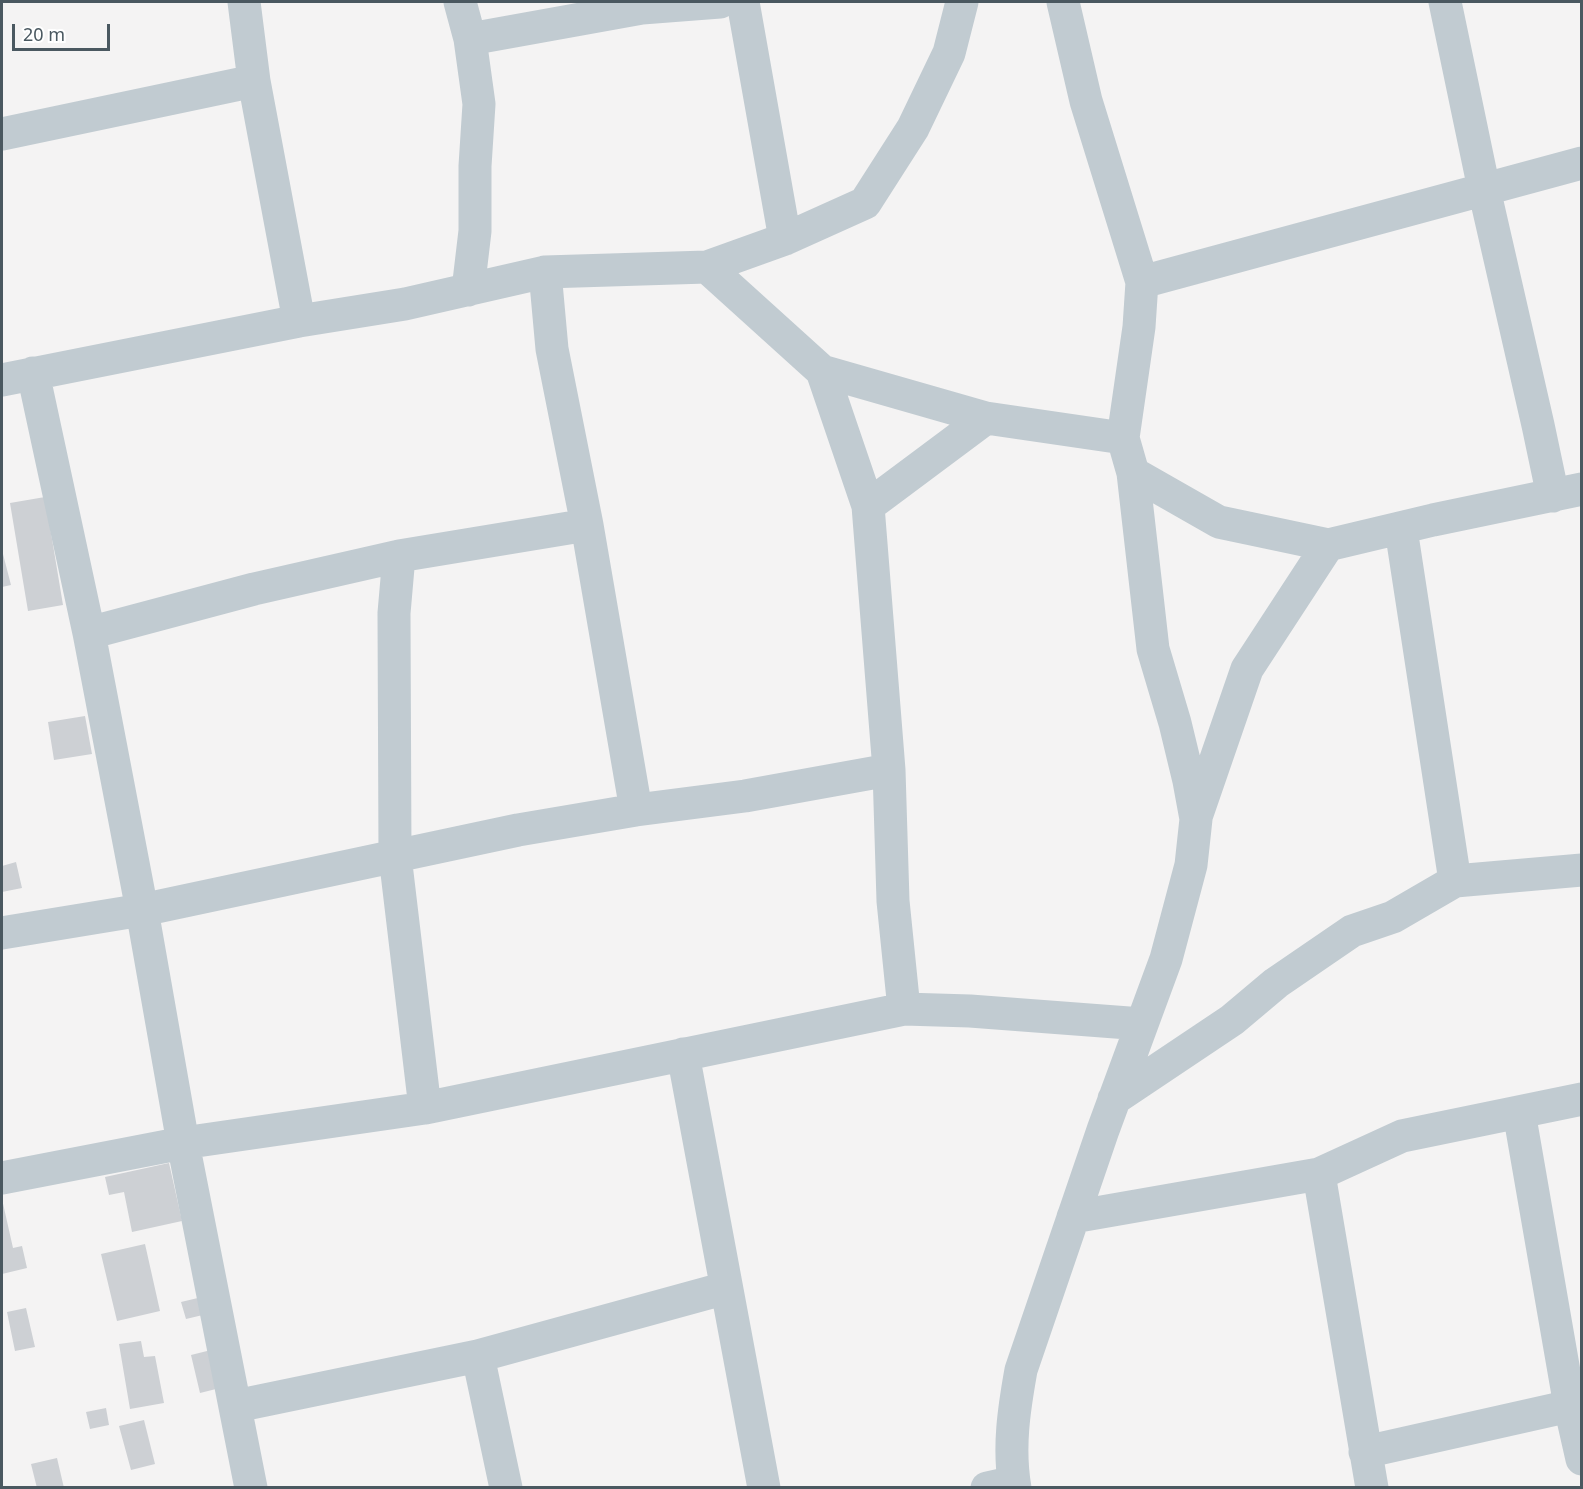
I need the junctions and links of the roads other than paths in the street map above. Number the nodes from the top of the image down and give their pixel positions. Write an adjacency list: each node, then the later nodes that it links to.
1 (244, 2): 9 (street)
2 (460, 2): 8 (street)
3 (720, 2): 8 (street)
4 (743, 2): 13 (street)
5 (962, 2): 13 (street)
6 (1063, 2): 16 (street)
7 (1445, 2): 12 (street)
8 (470, 39): 17 (street)
9 (254, 81): 10 (street); 18 (street)
10 (2, 134)
11 (1581, 163): 12 (street)
12 (1484, 189): 16 (street); 24 (street)
13 (785, 239): 14 (street)
14 (707, 267): 15 (street); 19 (street)
15 (545, 272): 17 (street); 26 (street)
16 (1142, 282): 22 (street)
17 (468, 290): 18 (street)
18 (299, 321): 20 (street)
19 (822, 371): 21 (street); 25 (street)
20 (17, 377): 30 (street)
21 (986, 418): 22 (street); 25 (street)
22 (1123, 438): 23 (street)
23 (1133, 473): 28 (street); 33 (street)
24 (1567, 493): 27 (street)
25 (868, 506): 31 (street)
26 (587, 525): 29 (street); 32 (street)
27 (1401, 529): 28 (street); 36 (street)
28 (1328, 545): 33 (street)
29 (399, 556): 30 (street); 34 (street)
30 (88, 633): 37 (street)
31 (889, 770): 32 (street); 39 (street)
32 (636, 810): 34 (street)
33 (1196, 819): 40 (street)
34 (395, 856): 37 (street); 44 (street)
35 (1581, 870): 36 (street)
36 (1455, 881): 42 (street)
37 (142, 910): 38 (street); 46 (street)
38 (2, 933)
39 (904, 1009): 40 (street); 41 (street)
40 (1142, 1024): 42 (street)
41 (683, 1054): 44 (street); 50 (street)
42 (1114, 1099): 49 (street)
43 (1581, 1099): 45 (street)
44 (425, 1108): 46 (street)
45 (1519, 1112): 47 (street); 52 (street)
46 (183, 1143): 48 (street); 53 (street)
47 (1319, 1174): 49 (street); 54 (street)
48 (2, 1178)
49 (1073, 1217): 56 (street)
50 (726, 1288): 51 (street); 59 (street)
51 (478, 1356): 53 (street); 58 (street)
52 (1570, 1406): 54 (street); 55 (street)
53 (236, 1407): 57 (street)
54 (1365, 1452): 60 (street)
55 (1581, 1459)
56 (1005, 1486)
57 (251, 1488)
58 (506, 1488)
59 (764, 1488)
60 (1372, 1488)

